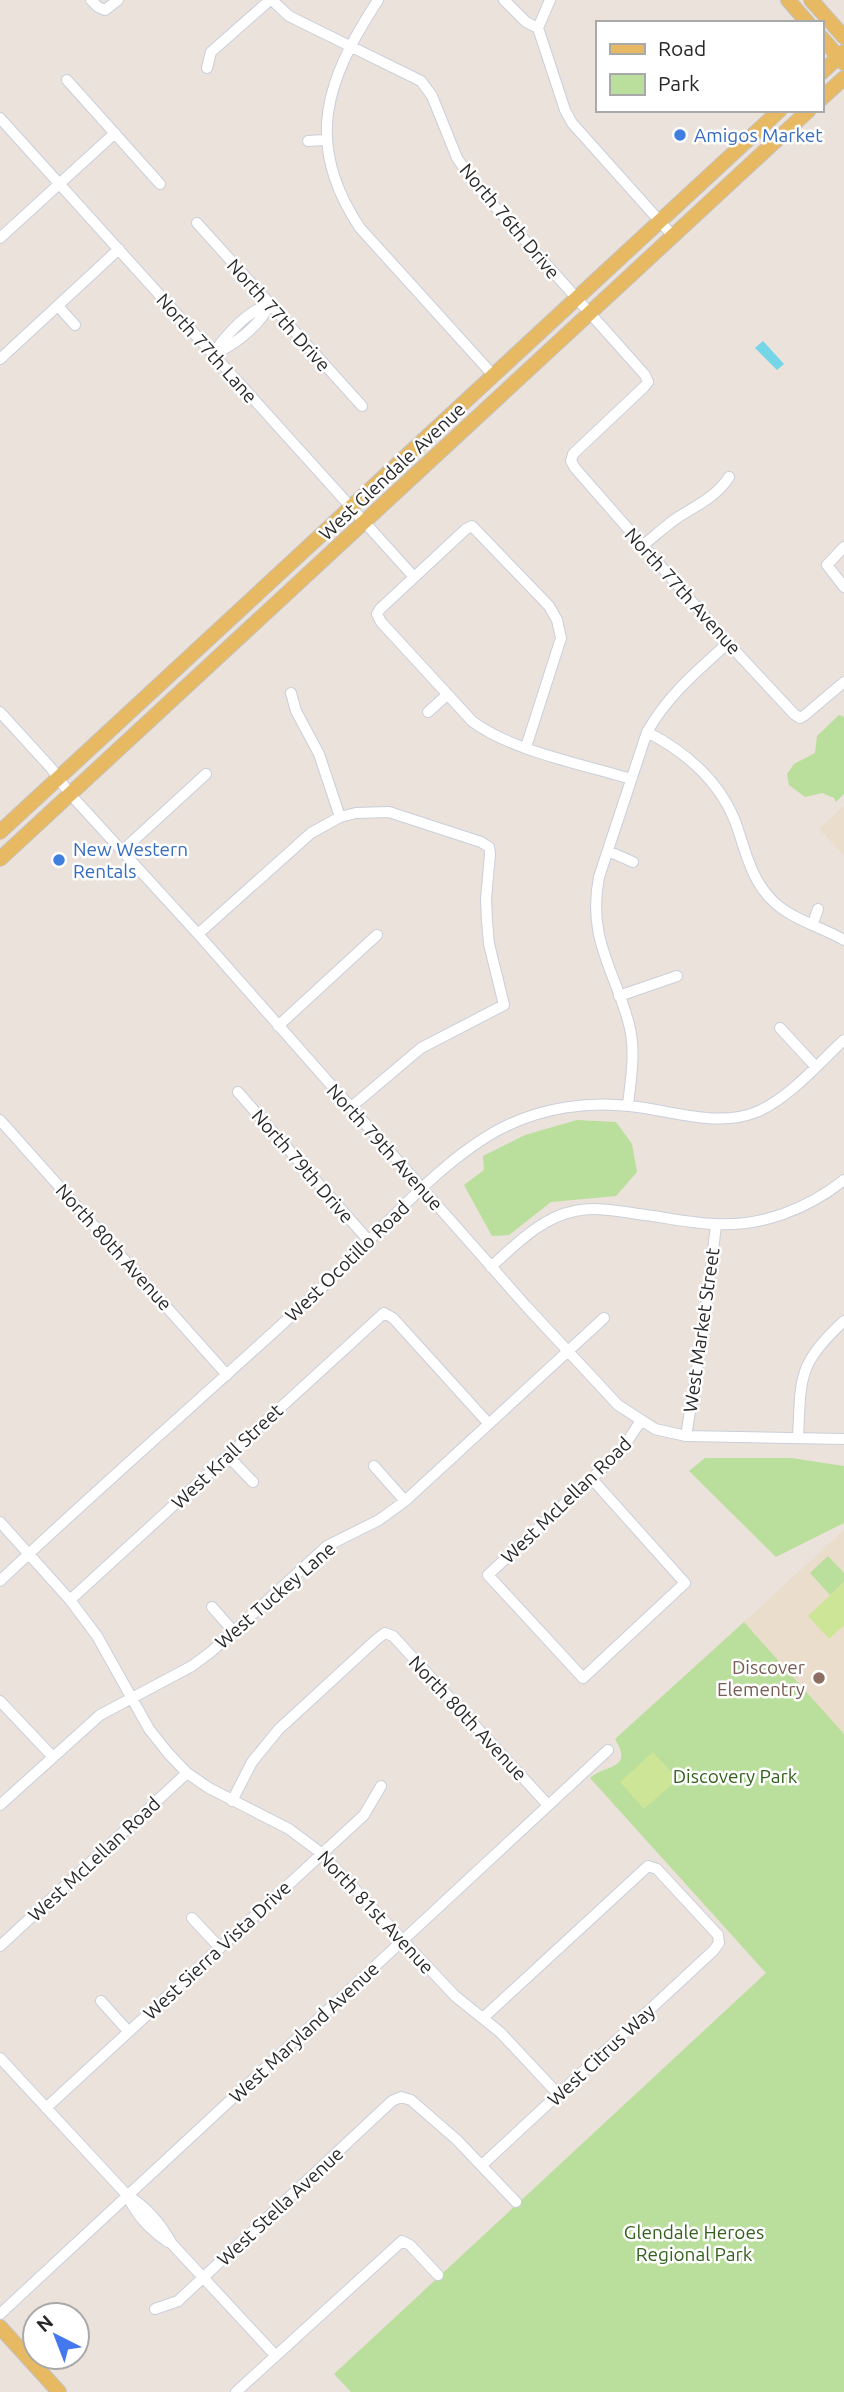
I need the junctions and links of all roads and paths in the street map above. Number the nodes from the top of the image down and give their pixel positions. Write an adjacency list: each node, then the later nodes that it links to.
1 (91, 0): 2 (street)
2 (118, 0)
3 (271, 0): 13 (street, North 76th Drive); 15 (street)
4 (378, 0): 13 (street)
5 (504, 0): 10 (street)
6 (550, 0): 10 (street)
7 (788, 0): 9 (main road)
8 (811, 0): 11 (main road)
9 (806, 21)
10 (538, 28): 28 (street)
11 (844, 37)
12 (823, 39): 14 (main road)
13 (350, 47): 24 (street); 33 (street, North 76th Drive)
14 (842, 57): 16 (main road)
15 (207, 68)
16 (823, 71)
17 (844, 78): 19 (main road)
18 (67, 80): 23 (street)
19 (823, 97)
20 (778, 112): 28 (main road, West Glendale Avenue)
21 (807, 112): 30 (main road, West Glendale Avenue)
22 (0, 118): 26 (street, North 77th Lane)
23 (115, 133): 26 (street); 27 (street)
24 (325, 140): 25 (street); 40 (street)
25 (308, 141)
26 (60, 183): 31 (street); 32 (street, North 77th Lane)
27 (160, 184)
28 (660, 222): 30 (street); 33 (main road, West Glendale Avenue)
29 (197, 223): 34 (street, North 77th Drive)
30 (673, 236): 36 (main road, West Glendale Avenue)
31 (0, 239)
32 (119, 249): 35 (street); 38 (street, North 77th Lane)
33 (576, 299): 36 (street, North 76th Drive); 40 (main road, West Glendale Avenue)
34 (270, 304): 38 (street); 41 (street, North 77th Drive)
35 (58, 306): 37 (street); 39 (street)
36 (590, 314): 42 (street, North 76th Drive); 45 (main road, West Glendale Avenue)
37 (75, 325)
38 (213, 354): 44 (street, North 77th Lane)
39 (0, 359)
40 (493, 375): 44 (main road, West Glendale Avenue)
41 (362, 406)
42 (571, 461): 46 (street, North 77th Avenue)
43 (729, 477): 46 (street)
44 (350, 508): 45 (street, North 77th Lane); 61 (main road, West Glendale Avenue)
45 (363, 523): 48 (street, North 77th Lane); 63 (main road, West Glendale Avenue)
46 (642, 546): 52 (street, North 77th Avenue)
47 (844, 547): 49 (street)
48 (414, 577): 51 (street); 55 (street)
49 (844, 587)
50 (575, 636): 51 (street)
51 (561, 638): 59 (street)
52 (728, 643): 53 (street, North 77th Avenue); 58 (street)
53 (844, 682)
54 (291, 693): 64 (street)
55 (447, 695): 57 (street); 59 (street)
56 (0, 712): 61 (street, North 79th Avenue)
57 (428, 712)
58 (647, 732): 62 (street); 71 (street)
59 (526, 747): 62 (street)
60 (206, 774): 66 (street)
61 (57, 778): 63 (street, North 79th Avenue); 65 (main road, West Glendale Avenue)
62 (631, 779): 67 (street)
63 (70, 793): 66 (street, North 79th Avenue); 68 (main road, West Glendale Avenue)
64 (340, 817): 72 (street); 83 (street)
65 (0, 832)
66 (122, 851): 72 (street, North 79th Avenue)
67 (608, 851): 69 (street); 76 (street)
68 (0, 859)
69 (634, 862)
70 (818, 909): 71 (street)
71 (813, 923): 74 (street)
72 (198, 934): 77 (street, North 79th Avenue)
73 (377, 935): 77 (street)
74 (844, 940)
75 (677, 976): 76 (street)
76 (619, 996): 82 (street)
77 (278, 1026): 83 (street, North 79th Avenue)
78 (780, 1028): 80 (street)
79 (844, 1040): 80 (street)
80 (815, 1066): 82 (street)
81 (238, 1092): 88 (street, North 79th Drive)
82 (628, 1105): 86 (street, West Ocotillo Road)
83 (350, 1108): 86 (street, North 79th Avenue)
84 (0, 1120): 93 (street, North 80th Avenue)
85 (844, 1180): 87 (street)
86 (423, 1188): 88 (street, West Ocotillo Road); 89 (street, North 79th Avenue)
87 (716, 1224): 89 (street); 96 (street, West Market Street)
88 (369, 1241): 93 (street, West Ocotillo Road)
89 (491, 1266): 92 (street, North 79th Avenue)
90 (604, 1318): 92 (street, West Tuckey Lane)
91 (844, 1321): 97 (street)
92 (568, 1353): 94 (street, North 79th Avenue); 95 (street, West Tuckey Lane)
93 (227, 1375): 105 (street, West Ocotillo Road)
94 (640, 1422): 96 (street, North 79th Avenue); 101 (street, West McLellan Road)
95 (489, 1424): 99 (street, West Krall Street); 103 (street, West Tuckey Lane)
96 (686, 1436): 97 (street, North 79th Avenue)
97 (799, 1438): 98 (street, North 79th Avenue)
98 (844, 1439)
99 (228, 1456): 102 (street); 107 (street, West Krall Street)
100 (373, 1466): 103 (street)
101 (592, 1479): 101 (street, West McLellan Road)
102 (253, 1482)
103 (405, 1501): 109 (street, West Tuckey Lane)
104 (0, 1522): 105 (street, North 81st Avenue)
105 (29, 1554): 106 (street, West Ocotillo Road); 107 (street, North 81st Avenue)
106 (0, 1581)
107 (69, 1600): 110 (street, North 81st Avenue)
108 (212, 1607): 109 (street)
109 (234, 1632): 110 (street, West Tuckey Lane)
110 (132, 1697): 113 (street, West Tuckey Lane); 114 (street, North 81st Avenue)
111 (0, 1701): 113 (street)
112 (608, 1750): 118 (street, West Maryland Avenue)
113 (52, 1757): 117 (street, West Tuckey Lane)
114 (187, 1773): 116 (street, North 81st Avenue); 122 (street, West McLellan Road)
115 (381, 1786): 119 (street, West Sierra Vista Drive)
116 (232, 1801): 118 (street, North 80th Avenue); 119 (street, North 81st Avenue)
117 (0, 1805)
118 (548, 1805): 121 (street, West Maryland Avenue)
119 (321, 1853): 121 (street, North 81st Avenue); 123 (street, West Sierra Vista Drive)
120 (192, 1918): 123 (street)
121 (402, 1940): 125 (street, North 81st Avenue); 131 (street, West Maryland Avenue)
122 (0, 1946)
123 (220, 1948): 126 (street, West Sierra Vista Drive)
124 (101, 2001): 126 (street)
125 (483, 2018): 128 (street, North 81st Avenue); 128 (street, West Citrus Way)
126 (128, 2031): 129 (street, West Sierra Vista Drive)
127 (0, 2058): 129 (street)
128 (558, 2094): 130 (street, West Citrus Way)
129 (46, 2108): 131 (street)
130 (482, 2165): 132 (street); 134 (street, West Stella Avenue)
131 (127, 2195): 134 (street); 136 (street, West Maryland Avenue)
132 (516, 2202)
133 (438, 2275): 138 (street)
134 (204, 2277): 135 (street, West Stella Avenue); 138 (street)
135 (155, 2309)
136 (0, 2314)
137 (0, 2327): 139 (main road)
138 (275, 2355): 140 (street)
139 (59, 2392)
140 (236, 2392)

